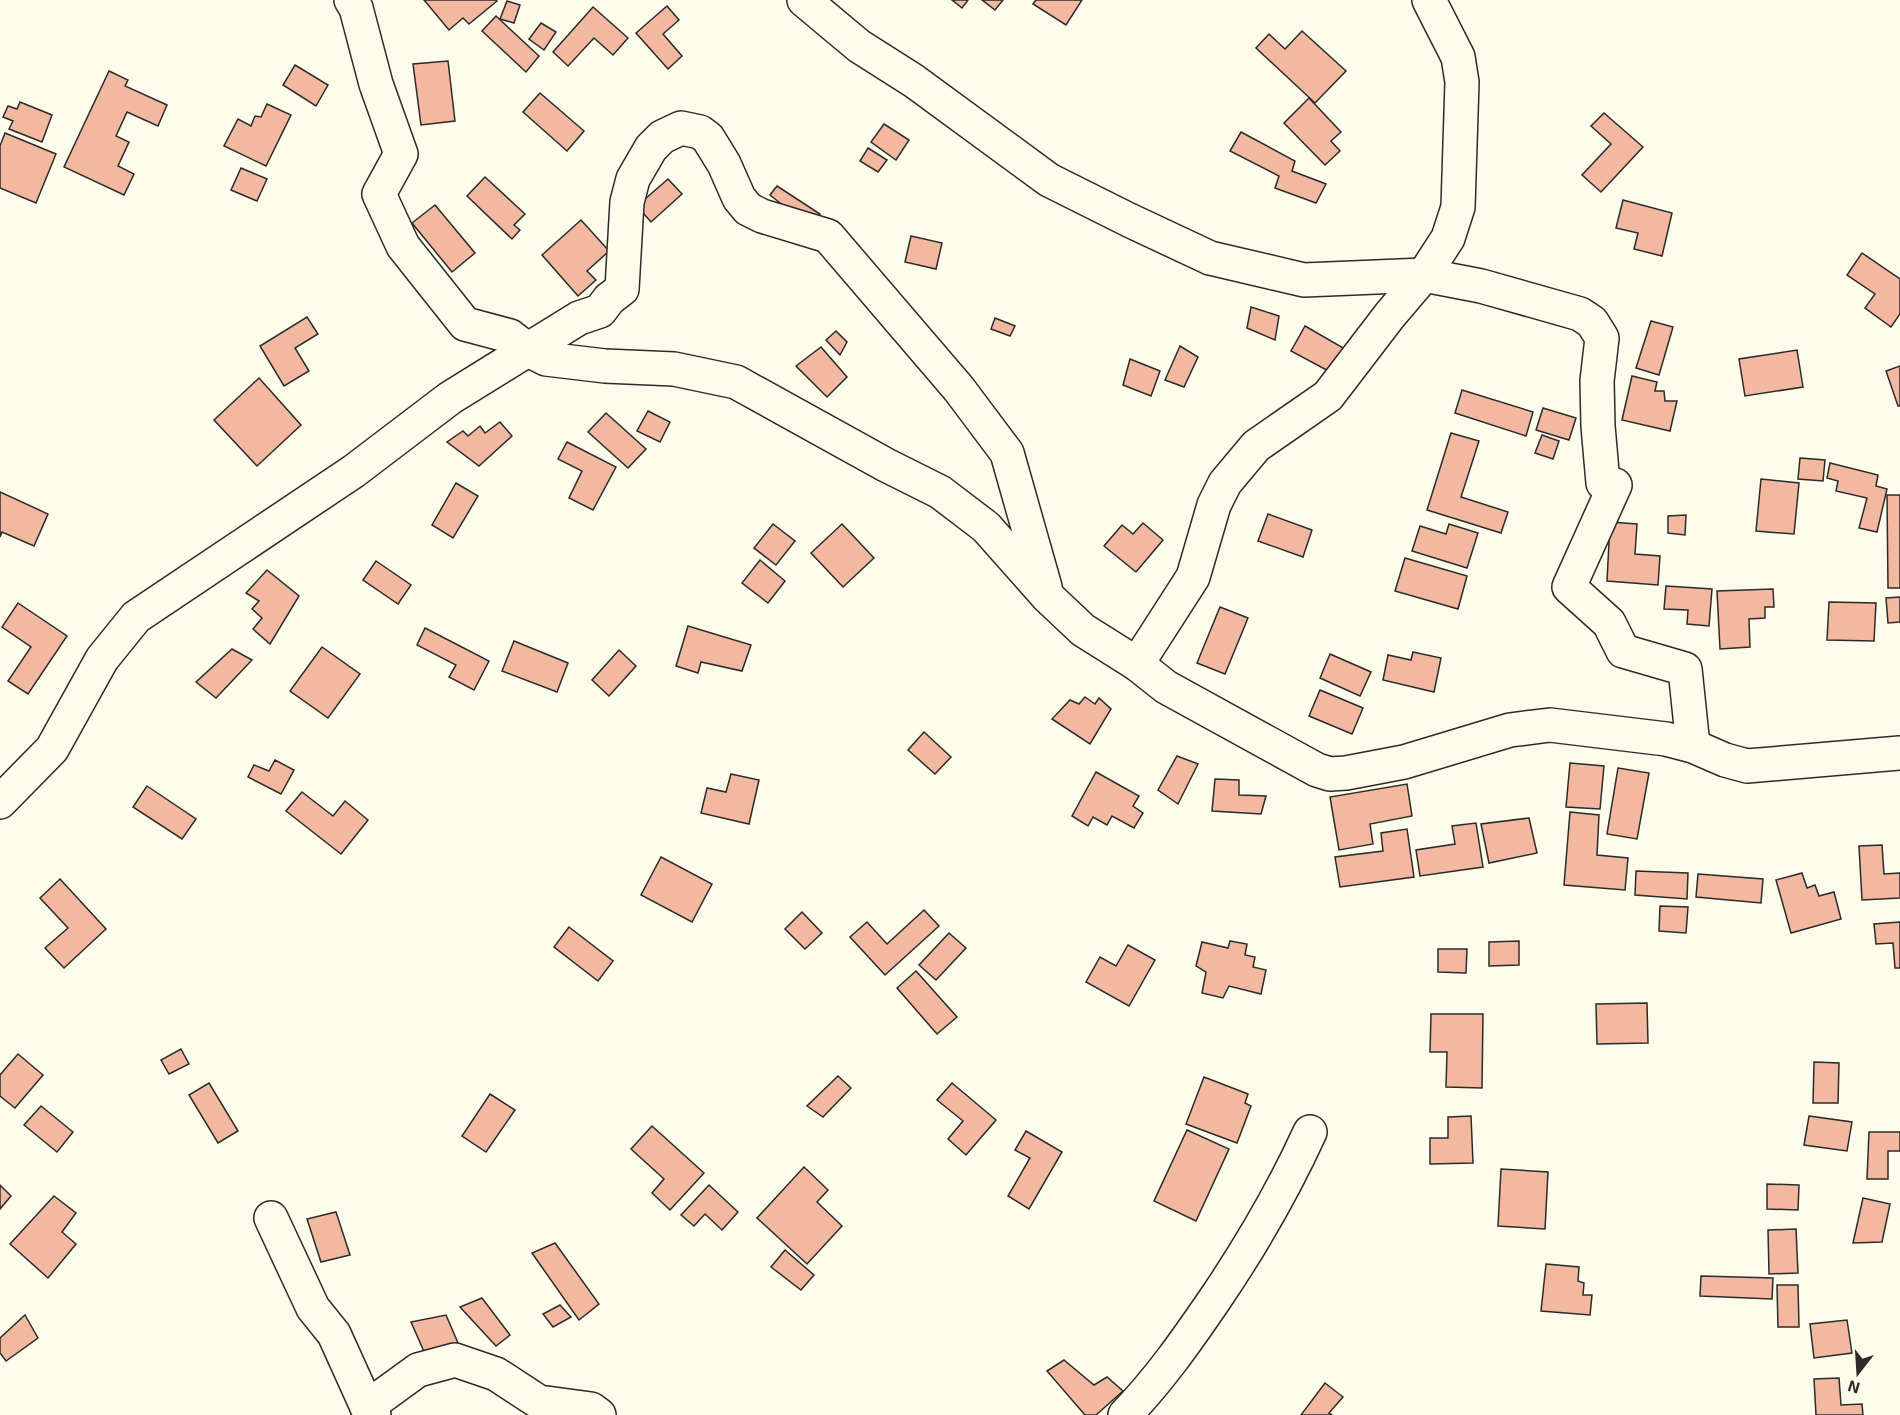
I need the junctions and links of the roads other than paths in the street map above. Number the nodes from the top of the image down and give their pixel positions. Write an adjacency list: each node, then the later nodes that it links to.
1 (351, 0): 5 (street)
2 (804, 0): 4 (street)
3 (1429, 0): 4 (street)
4 (1424, 275): 7 (street); 8 (street)
5 (528, 350): 6 (street); 6 (street); 10 (street)
6 (1048, 597): 7 (street)
7 (1137, 664): 8 (street)
8 (1693, 746): 9 (street)
9 (1900, 753)
10 (0, 802)
11 (1310, 1132): 15 (street)
12 (271, 1218): 13 (street)
13 (370, 1411): 14 (street)
14 (599, 1415)
15 (1125, 1415)

